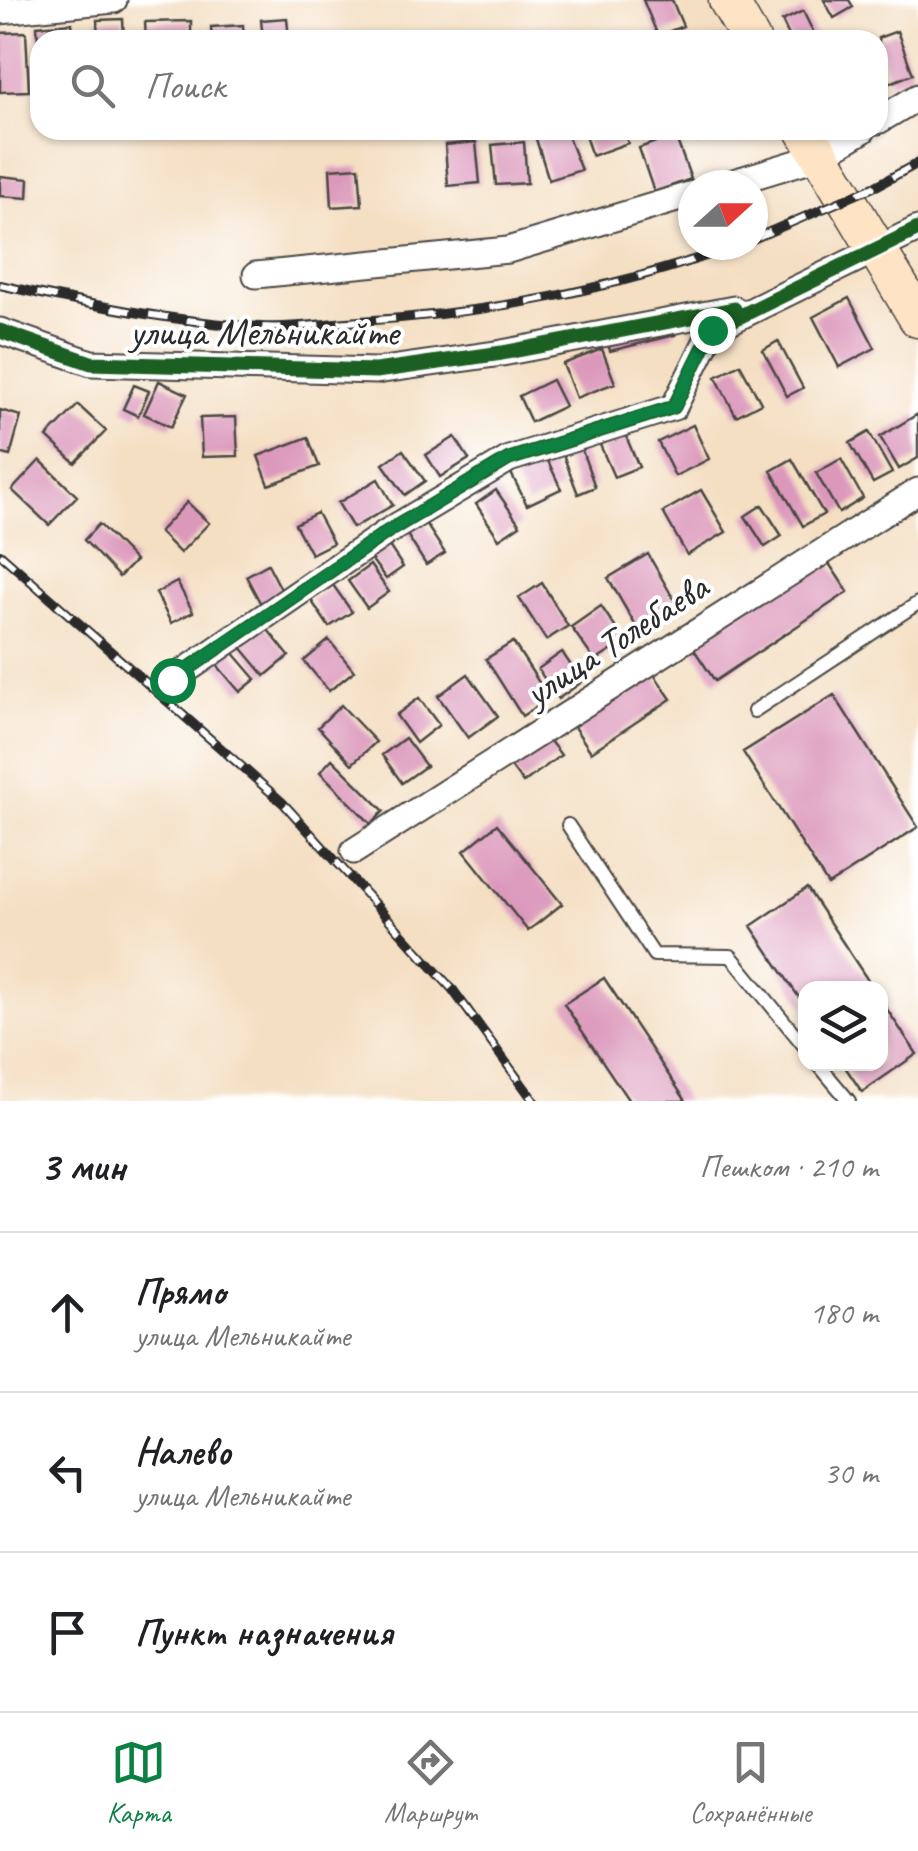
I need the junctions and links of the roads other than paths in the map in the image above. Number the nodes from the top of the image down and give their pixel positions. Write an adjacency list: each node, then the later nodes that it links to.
1 (114, 0): 3 (street)
2 (728, 0): 4 (main road)
3 (0, 11)
4 (746, 30)
5 (918, 97): 6 (street)
6 (888, 115)
7 (813, 143): 8 (street); 11 (main road)
8 (756, 170)
9 (678, 199): 12 (street)
10 (918, 228): 11 (street, улица Мельникайте)
11 (876, 250): 13 (street, улица Мельникайте); 14 (main road)
12 (256, 274)
13 (768, 302): 15 (street, улица Мельникайте); 18 (street, улица Мельникайте)
14 (918, 318)
15 (0, 331)
16 (918, 491): 21 (street, улица Толебаева)
17 (918, 603): 19 (lane)
18 (172, 680)
19 (754, 711)
20 (568, 825): 22 (lane)
21 (354, 852)
22 (798, 1038)
23 (824, 1071): 24 (lane)
24 (849, 1101)

